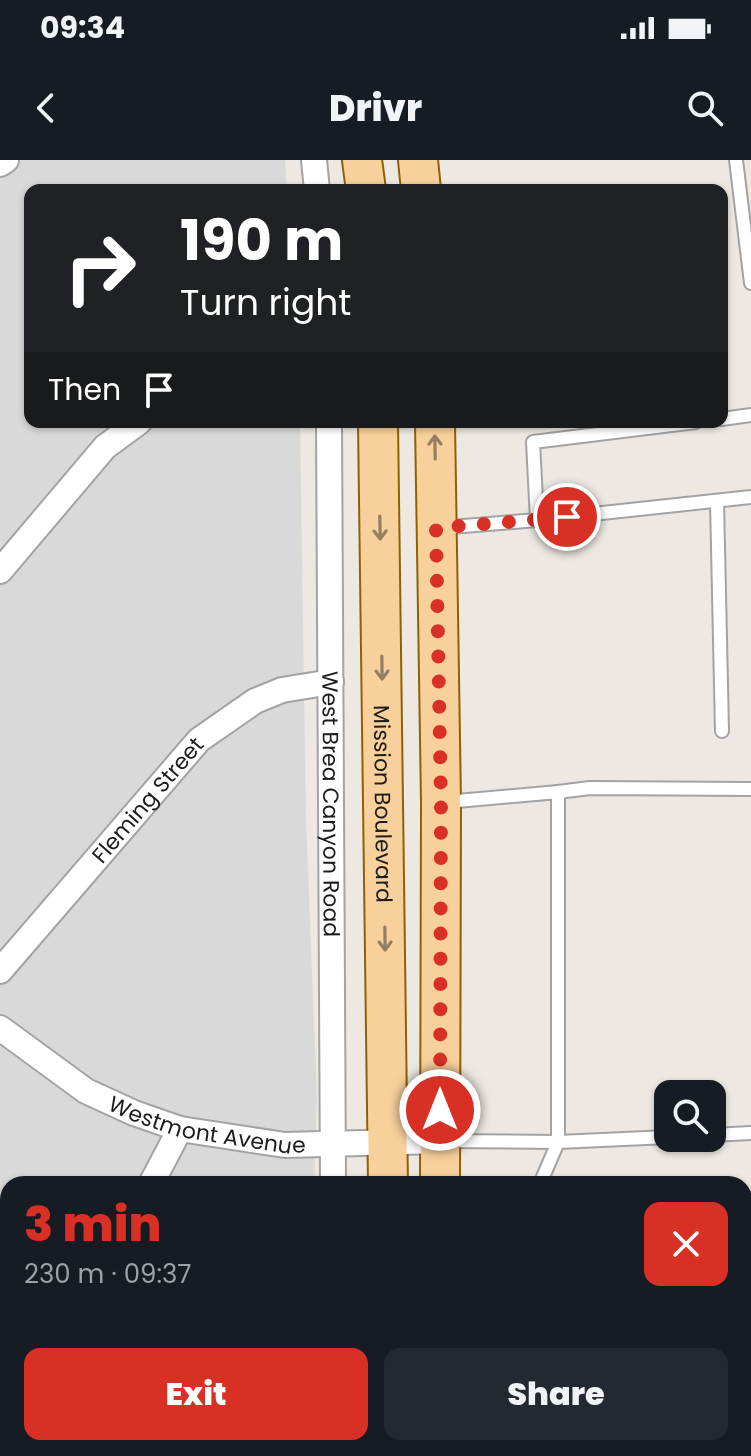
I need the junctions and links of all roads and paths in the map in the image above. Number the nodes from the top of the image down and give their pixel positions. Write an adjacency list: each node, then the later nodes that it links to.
1 (6, 160): 6 (street)
2 (314, 160): 7 (street)
3 (362, 160): 8 (main road)
4 (418, 160): 9 (main road)
5 (736, 160): 10 (lane)
6 (0, 164)
7 (316, 184)
8 (365, 184)
9 (420, 184)
10 (751, 283)
11 (751, 415): 12 (lane)
12 (728, 418)
13 (131, 428): 23 (street)
14 (329, 428): 24 (street, West Brea Canyon Road)
15 (378, 428): 37 (main road, Mission Boulevard, one-way to 37)
16 (391, 428): 22 (main road)
17 (435, 428): 22 (main road, one-way to 17)
18 (647, 428): 21 (lane)
19 (751, 497): 20 (lane)
20 (717, 501): 21 (lane); 25 (lane)
21 (537, 520): 22 (lane)
22 (436, 528): 28 (main road)
23 (0, 571)
24 (331, 682): 29 (street, Fleming Street); 38 (street, West Brea Canyon Road)
25 (722, 731)
26 (751, 789): 27 (lane)
27 (558, 792): 28 (lane); 36 (lane)
28 (441, 803): 35 (main road)
29 (0, 971)
30 (0, 1028): 31 (street, Westmont Avenue)
31 (180, 1129): 38 (street, Westmont Avenue); 39 (street)
32 (751, 1133): 33 (lane)
33 (726, 1134)
34 (654, 1138): 36 (lane)
35 (440, 1141): 36 (lane); 37 (street, Westmont Avenue); 42 (main road)
36 (558, 1142): 43 (lane)
37 (388, 1143): 38 (street, Westmont Avenue); 41 (main road, Mission Boulevard)
38 (333, 1145): 40 (street, West Brea Canyon Road)
39 (155, 1176)
40 (333, 1176)
41 (388, 1176)
42 (440, 1176)
43 (543, 1176)

